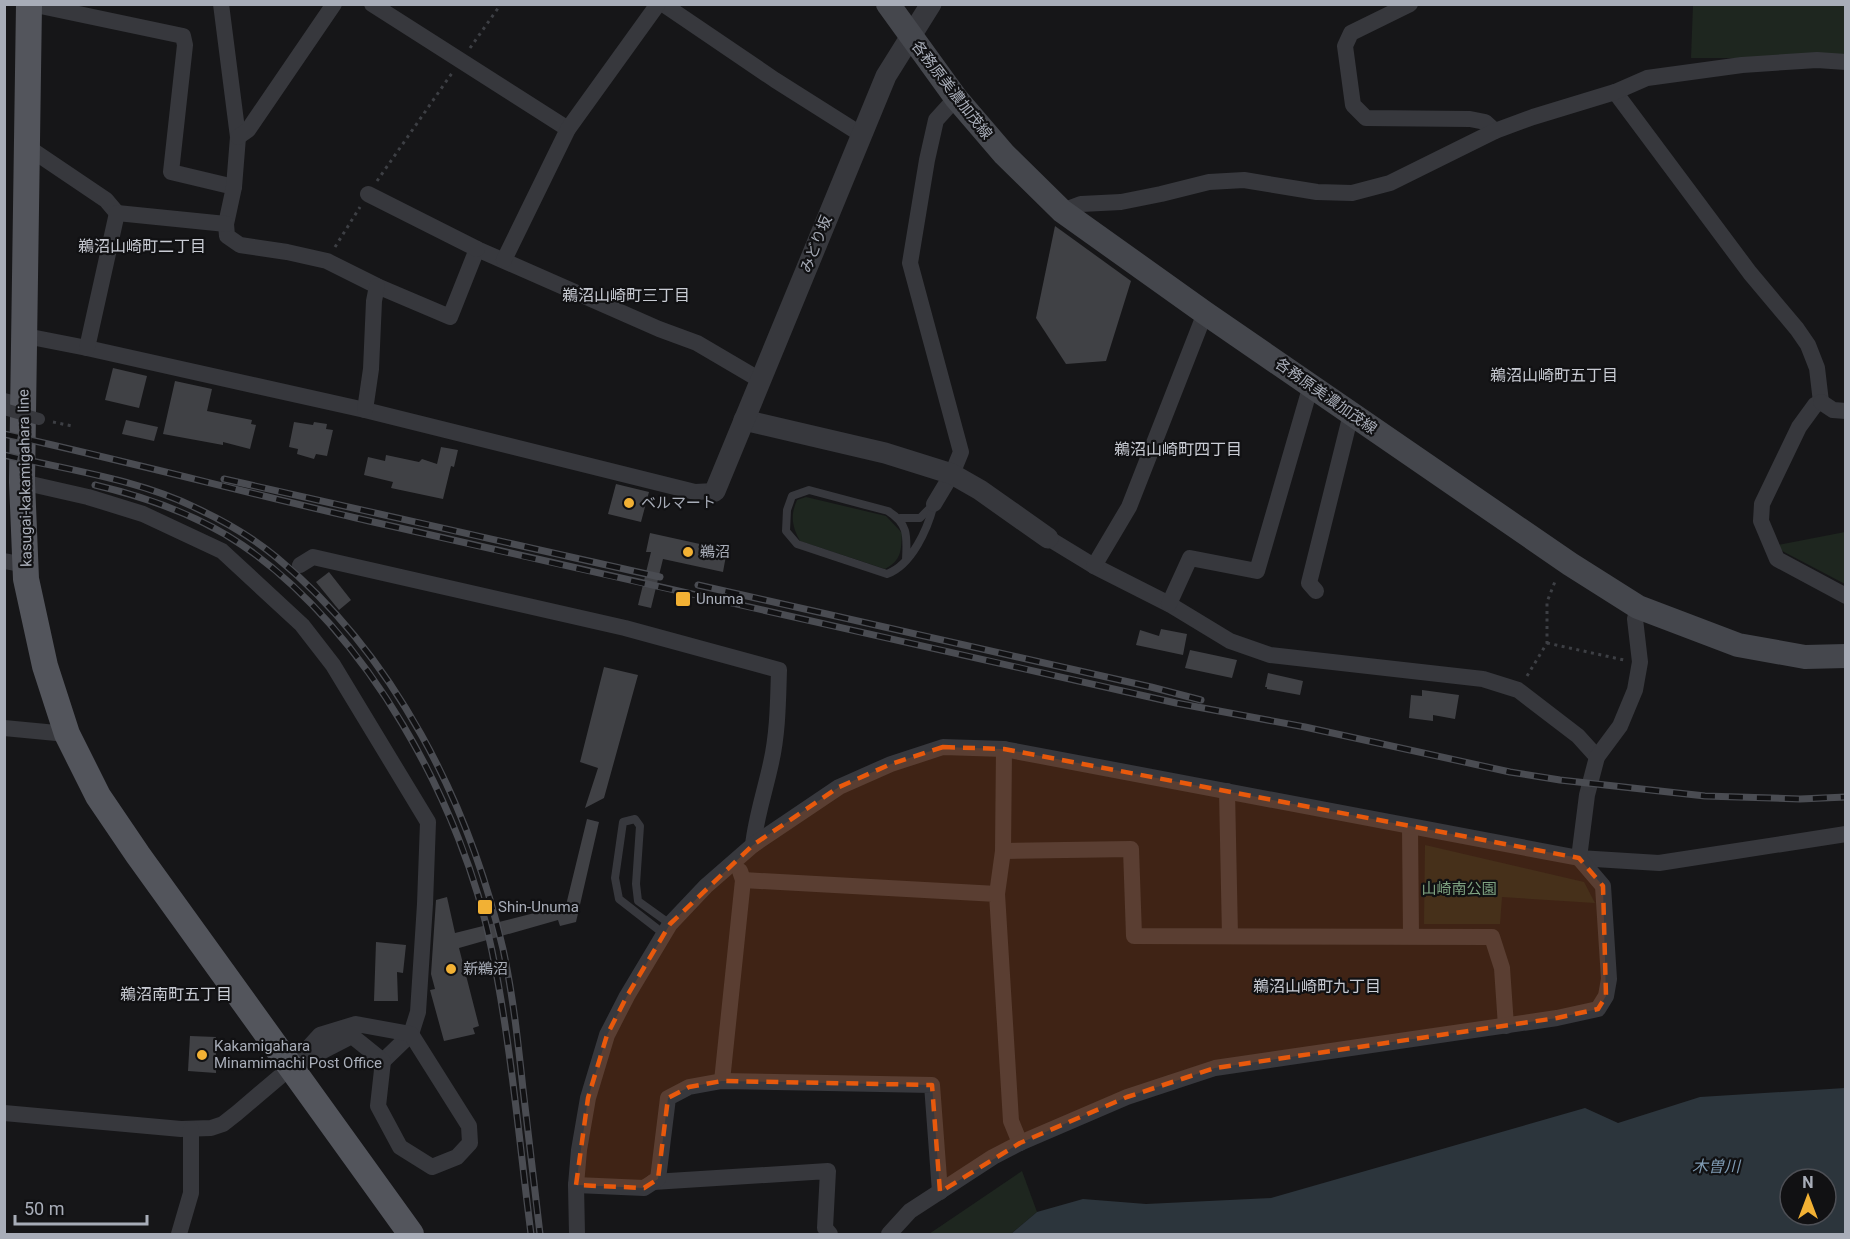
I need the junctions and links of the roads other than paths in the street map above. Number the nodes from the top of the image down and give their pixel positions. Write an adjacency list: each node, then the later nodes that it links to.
1 (30, 4): 18 (main road, kasugai-kakamigahara line); 19 (street)
2 (221, 4): 17 (street)
3 (334, 4): 17 (street)
4 (372, 4): 14 (street)
5 (658, 4): 14 (street)
6 (663, 4): 16 (street)
7 (888, 4): 10 (main road, 各務原美濃加茂線)
8 (931, 4): 10 (street, みどり坂)
9 (1410, 4): 15 (street)
10 (910, 37): 13 (main road, 各務原美濃加茂線); 16 (street, みどり坂)
11 (1845, 62): 12 (street)
12 (1615, 92): 15 (street); 32 (street)
13 (956, 98): 21 (main road, 各務原美濃加茂線); 38 (street)
14 (568, 129): 25 (street)
15 (1496, 131): 21 (street)
16 (862, 135): 30 (street, みどり坂)
17 (238, 137): 19 (street)
18 (26, 146): 22 (street); 28 (main road, kasugai-kakamigahara line)
19 (234, 187): 23 (street)
20 (368, 194): 24 (street)
21 (1062, 211): 27 (main road, 各務原美濃加茂線)
22 (117, 213): 23 (street); 29 (street)
23 (226, 224): 26 (street)
24 (477, 249): 25 (street); 26 (street)
25 (504, 260): 30 (street)
26 (377, 286): 34 (street)
27 (1205, 313): 31 (main road, 各務原美濃加茂線); 47 (street)
28 (25, 338): 29 (street); 33 (main road, kasugai-kakamigahara line)
29 (87, 348): 34 (street)
30 (760, 380): 37 (street, みどり坂)
31 (1311, 385): 36 (main road, 各務原美濃加茂線); 50 (street)
32 (1821, 402): 35 (street); 49 (street)
33 (18, 409): 39 (main road, kasugai-kakamigahara line)
34 (365, 410): 40 (street)
35 (1845, 411)
36 (1351, 414): 48 (street); 51 (main road, 各務原美濃加茂線)
37 (744, 420): 38 (street); 40 (street, みどり坂)
38 (952, 474): 41 (street); 43 (street)
39 (22, 483): 45 (main road, kasugai-kakamigahara line); 70 (street)
40 (715, 491)
41 (934, 504): 42 (lane); 44 (lane)
42 (900, 518): 44 (lane); 44 (lane)
43 (1048, 538): 47 (street)
44 (906, 560)
45 (15, 563): 54 (main road, kasugai-kakamigahara line)
46 (300, 565): 60 (street)
47 (1094, 566): 50 (street)
48 (1316, 591)
49 (1845, 597)
50 (1169, 604): 56 (street)
51 (1638, 607): 52 (main road, 各務原美濃加茂線); 56 (street)
52 (1845, 656)
53 (4, 728): 54 (street)
54 (67, 734): 72 (main road, kasugai-kakamigahara line)
55 (1004, 749): 57 (street); 60 (street); 61 (street)
56 (1597, 757): 62 (street)
57 (1227, 791): 58 (street); 68 (street)
58 (1410, 827): 62 (street); 67 (street)
59 (1845, 834): 62 (street)
60 (753, 845): 63 (street)
61 (1003, 851): 65 (street); 68 (street)
62 (1580, 858): 69 (street)
63 (736, 859): 64 (street); 66 (street)
64 (743, 880): 65 (street); 73 (street)
65 (998, 894): 76 (street)
66 (667, 929): 66 (lane); 78 (street)
67 (1411, 935): 68 (street); 69 (street)
68 (1230, 936)
69 (1506, 1026): 76 (street)
70 (411, 1034): 71 (street); 71 (street); 72 (street)
71 (383, 1061): 72 (street)
72 (290, 1068): 75 (street); 81 (main road, kasugai-kakamigahara line)
73 (722, 1081): 77 (street); 79 (street)
74 (4, 1113): 75 (street)
75 (190, 1129): 80 (street)
76 (1020, 1143): 79 (street)
77 (653, 1182): 78 (street); 83 (street)
78 (576, 1185): 82 (street)
79 (940, 1192): 84 (street)
80 (179, 1234)
81 (411, 1234)
82 (577, 1234)
83 (830, 1234)
84 (890, 1234)

